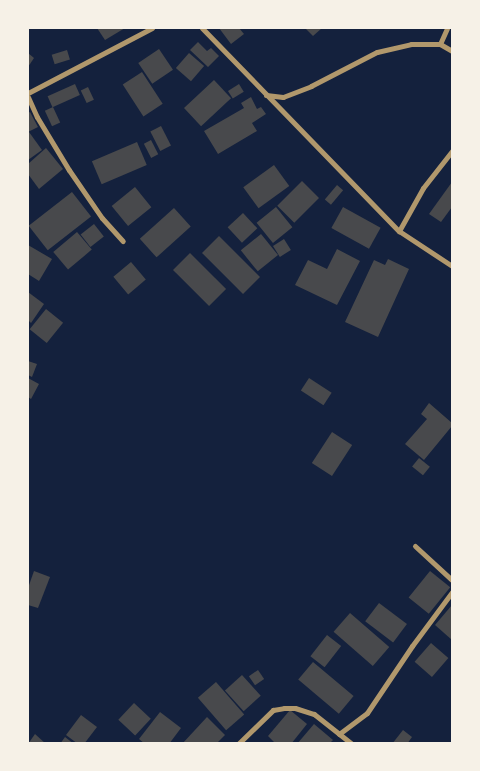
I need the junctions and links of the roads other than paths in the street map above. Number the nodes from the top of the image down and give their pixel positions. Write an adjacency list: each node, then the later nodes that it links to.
1 (152, 28): 6 (street)
2 (202, 28): 7 (street)
3 (447, 28): 4 (street)
4 (440, 44): 5 (street); 7 (street)
5 (452, 50)
6 (28, 95): 10 (street)
7 (265, 95): 9 (street)
8 (452, 151): 9 (street)
9 (399, 231): 11 (street)
10 (123, 240)
11 (452, 266)
12 (415, 546): 13 (street)
13 (452, 580)
14 (452, 592): 15 (street)
15 (340, 734): 16 (street); 17 (street)
16 (238, 744)
17 (352, 744)

